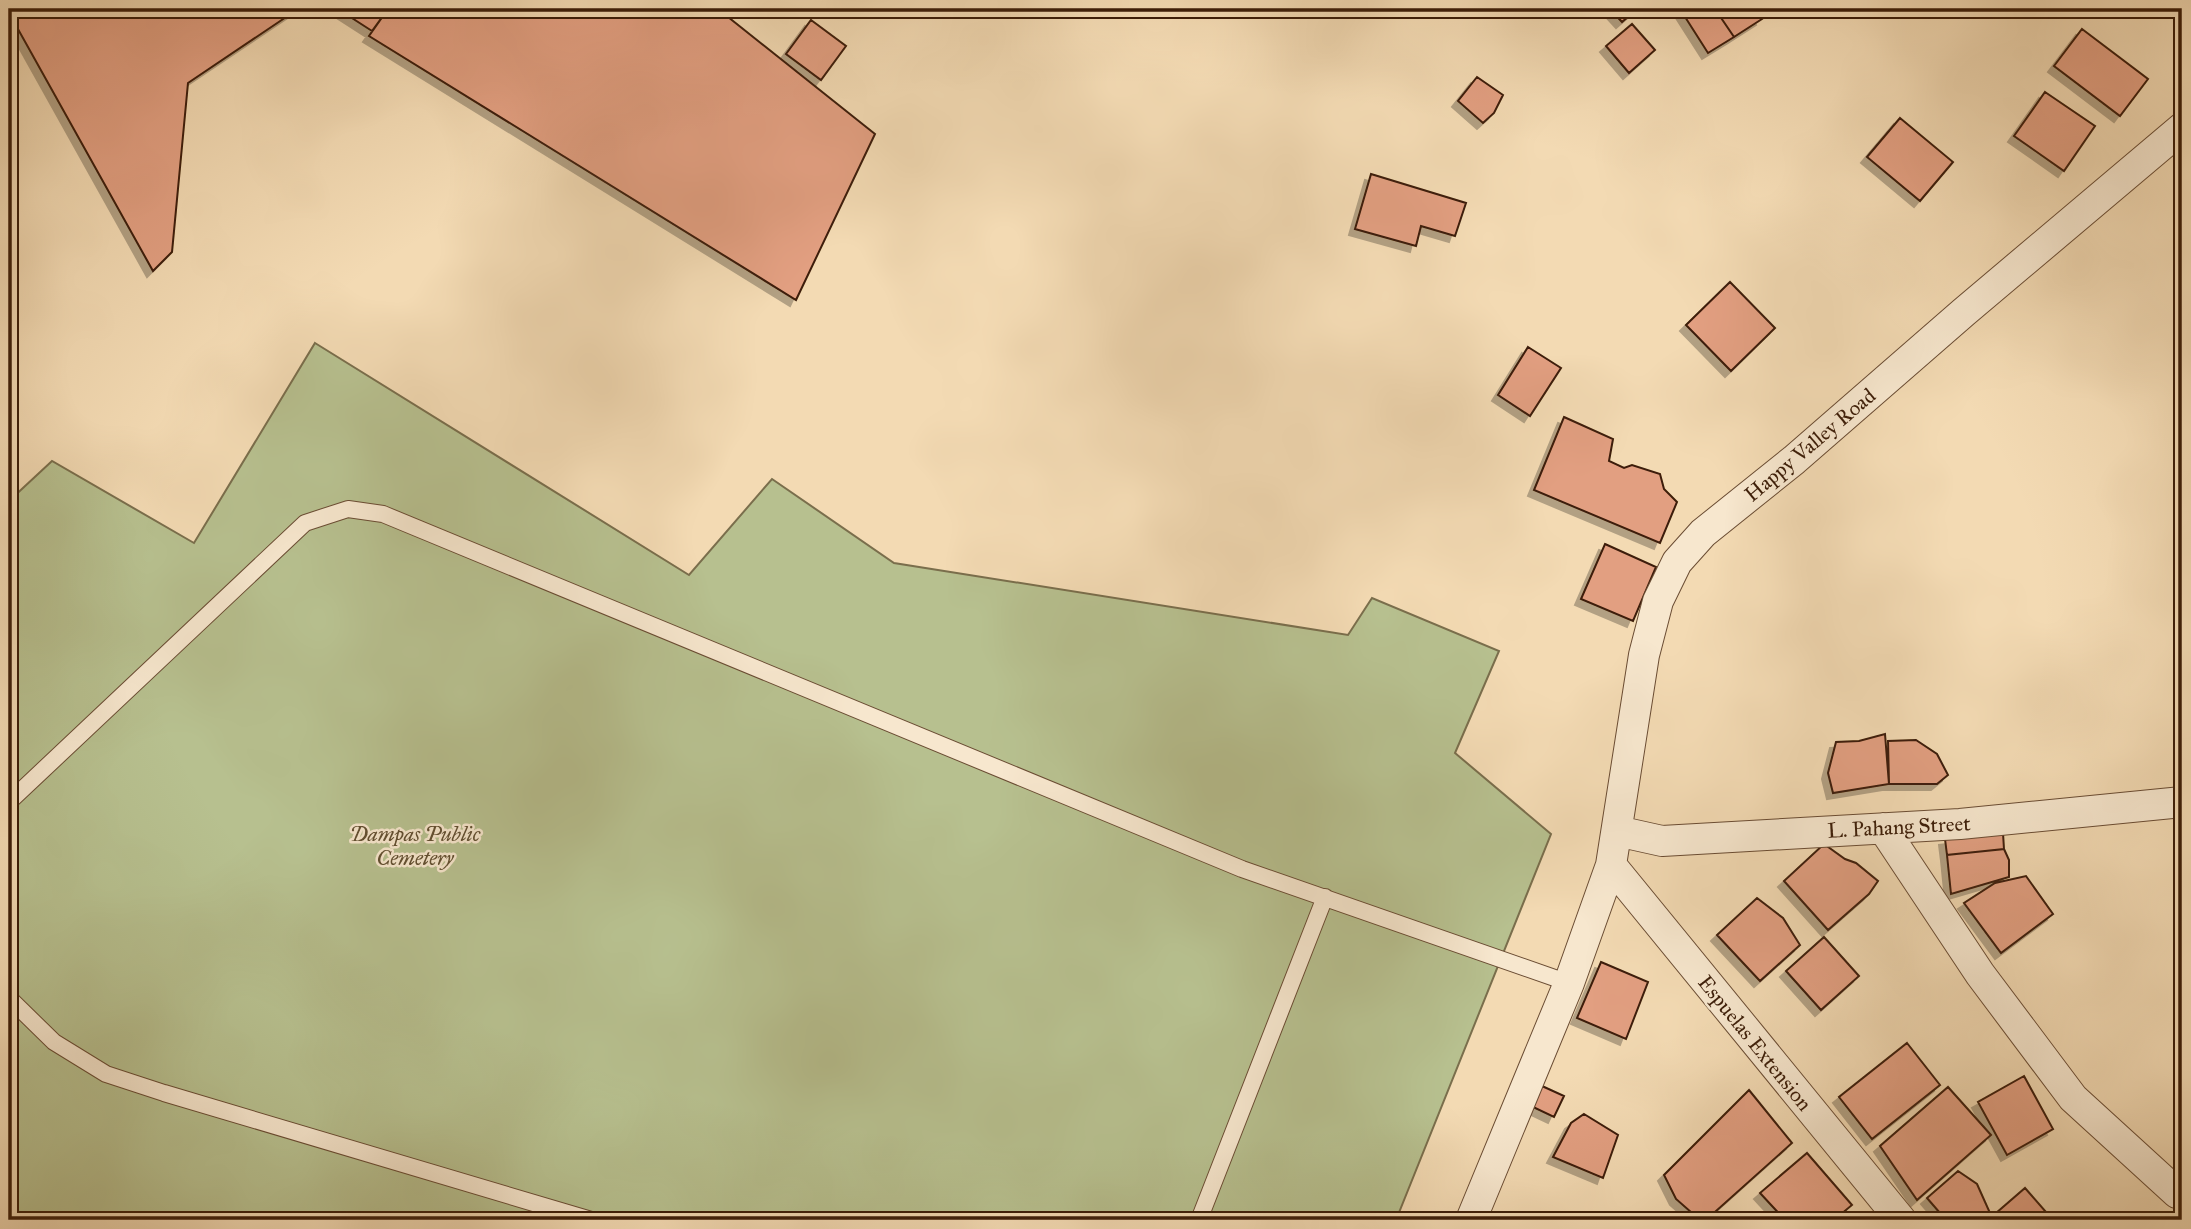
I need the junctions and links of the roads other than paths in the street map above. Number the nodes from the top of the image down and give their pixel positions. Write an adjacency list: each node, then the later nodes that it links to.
1 (2182, 128): 5 (street, Happy Valley Road)
2 (9, 802): 7 (lane)
3 (2182, 802): 4 (street, L. Pahang Street)
4 (1883, 828): 5 (street, L. Pahang Street); 10 (street)
5 (1617, 831): 6 (street, Happy Valley Road)
6 (1611, 865): 8 (street, Happy Valley Road); 14 (street, Espuelas Extension)
7 (1325, 897): 8 (lane); 12 (lane)
8 (1569, 983): 13 (street, Happy Valley Road)
9 (9, 998): 11 (lane)
10 (2180, 1193)
11 (591, 1220)
12 (1199, 1220)
13 (1471, 1220)
14 (1901, 1220)

